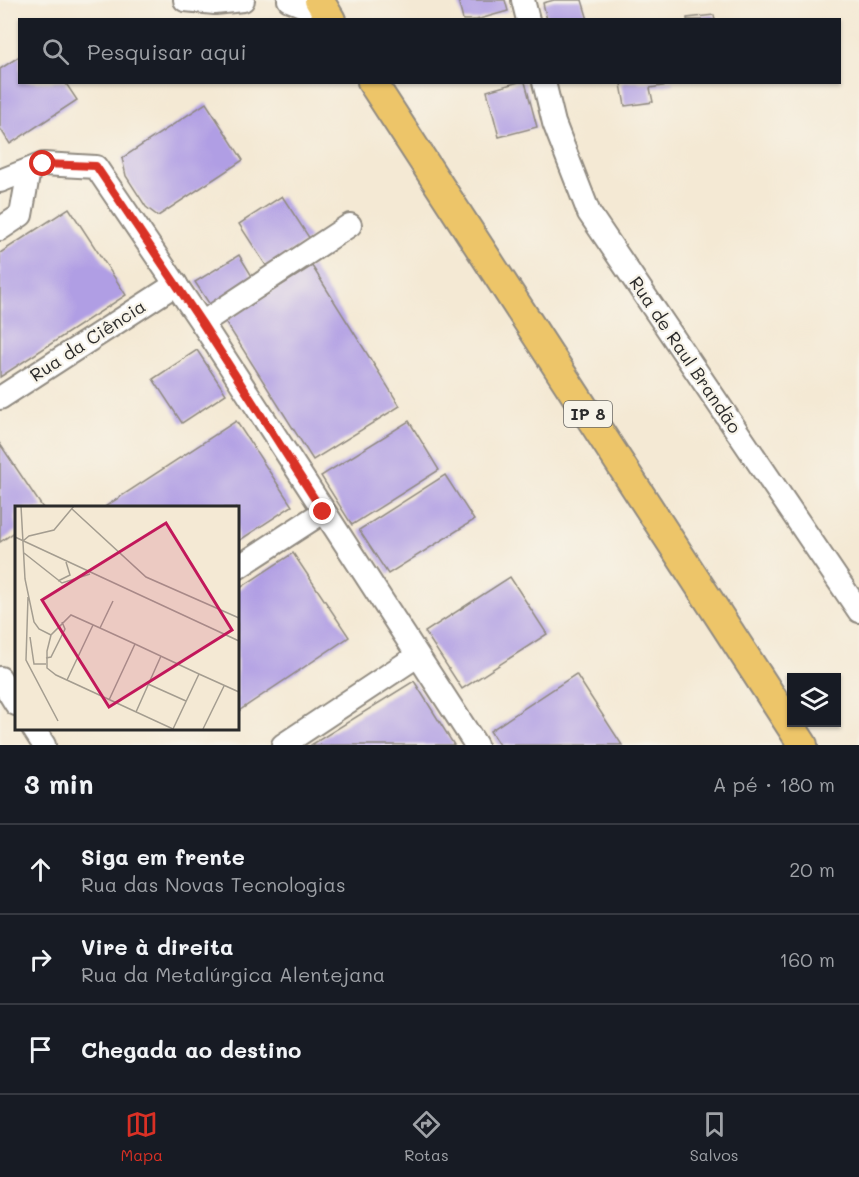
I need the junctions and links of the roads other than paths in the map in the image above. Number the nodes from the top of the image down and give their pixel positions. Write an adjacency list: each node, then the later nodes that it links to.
1 (185, 0): 2 (street)
2 (243, 0)
3 (289, 0): 6 (street)
4 (319, 0): 7 (main road)
5 (523, 0): 8 (street)
6 (318, 18)
7 (330, 18)
8 (528, 18)
9 (373, 84): 28 (main road, IP 8)
10 (544, 84): 20 (street, Rua de Raul Brandão)
11 (29, 170): 12 (street); 14 (street); 15 (street)
12 (0, 181)
13 (350, 225): 16 (street)
14 (0, 229)
15 (176, 284): 16 (street); 17 (street, Rua da Ciência)
16 (202, 323): 18 (street)
17 (0, 398)
18 (323, 512): 19 (street); 21 (street)
19 (238, 567)
20 (859, 611)
21 (417, 656): 26 (street); 27 (street)
22 (0, 678): 23 (street)
23 (15, 702)
24 (34, 730): 25 (street)
25 (44, 745)
26 (283, 745)
27 (476, 745)
28 (803, 745)

